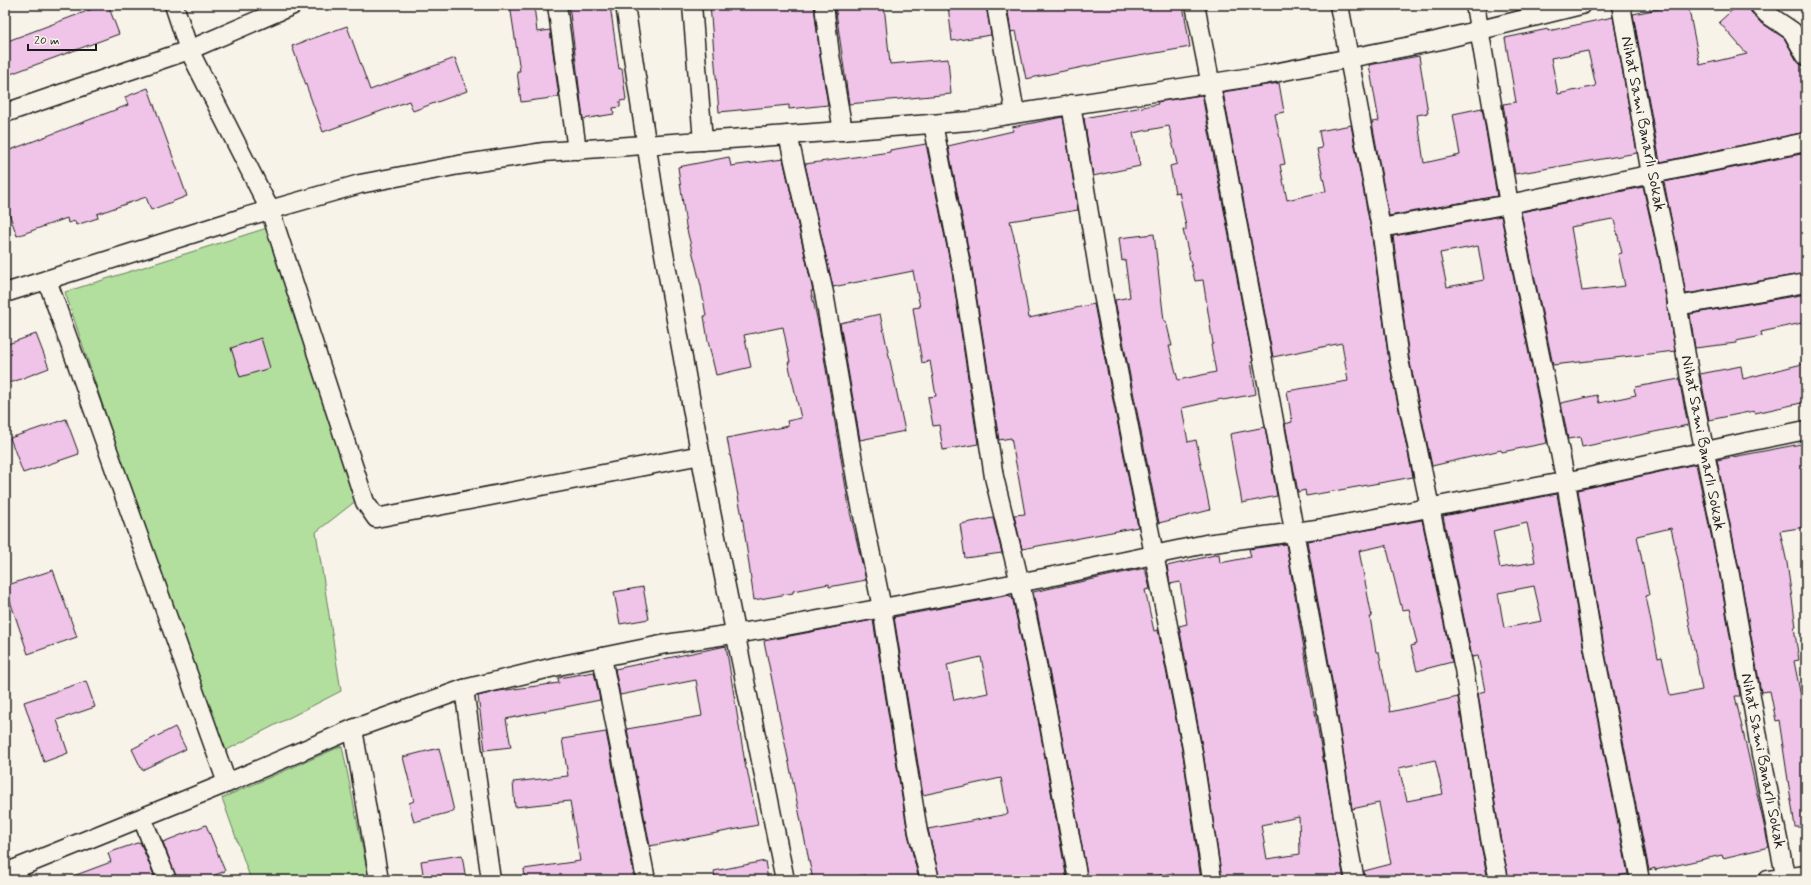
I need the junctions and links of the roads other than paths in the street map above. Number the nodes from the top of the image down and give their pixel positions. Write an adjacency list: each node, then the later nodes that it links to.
1 (174, 5): 16 (street)
2 (293, 5): 16 (street)
3 (557, 5): 29 (street)
4 (625, 5): 28 (street)
5 (692, 5): 26 (street)
6 (824, 5): 24 (street)
7 (996, 5): 22 (street)
8 (1195, 5): 19 (street)
9 (1339, 5): 18 (street)
10 (1475, 5): 14 (street)
11 (1581, 5): 14 (street)
12 (1621, 5): 30 (street, Nihat Sami Banarlı Sokak)
13 (1759, 5): 15 (street)
14 (1480, 29): 18 (street); 31 (street)
15 (1799, 32): 17 (street)
16 (189, 50): 21 (street); 32 (street)
17 (1806, 56)
18 (1348, 58): 19 (street); 33 (street)
19 (1210, 83): 20 (street); 43 (street)
20 (1071, 104): 22 (street); 44 (street)
21 (5, 113)
22 (1015, 113): 23 (street)
23 (933, 124): 24 (street); 45 (street)
24 (843, 131): 25 (street)
25 (788, 135): 26 (street); 46 (street)
26 (703, 141): 28 (street)
27 (1806, 142): 30 (street)
28 (646, 145): 29 (street); 40 (street)
29 (576, 150): 32 (street)
30 (1652, 174): 31 (street); 37 (street, Nihat Sami Banarlı Sokak)
31 (1509, 204): 33 (street); 41 (street)
32 (270, 210): 34 (street); 40 (street)
33 (1381, 228): 42 (street)
34 (47, 280): 36 (street); 51 (street)
35 (1806, 283): 37 (street)
36 (5, 293)
37 (1677, 306): 39 (street, Nihat Sami Banarlı Sokak)
38 (1806, 430): 39 (street)
39 (1705, 451): 41 (street); 55 (street, Nihat Sami Banarlı Sokak)
40 (701, 455): 47 (street)
41 (1566, 482): 42 (street); 66 (street)
42 (1430, 508): 43 (street); 65 (street)
43 (1294, 532): 44 (street); 64 (street)
44 (1153, 555): 45 (street); 63 (street)
45 (1020, 583): 46 (street); 62 (street)
46 (882, 608): 47 (street); 61 (street)
47 (735, 635): 48 (street); 60 (street)
48 (602, 656): 49 (street); 59 (street)
49 (464, 690): 50 (street); 58 (street)
50 (353, 729): 51 (street); 57 (street)
51 (227, 783): 52 (street)
52 (142, 818): 53 (street); 56 (street)
53 (5, 874)
54 (1806, 875): 55 (street)
55 (1780, 879)
56 (167, 880)
57 (379, 880)
58 (491, 880)
59 (646, 880)
60 (785, 880)
61 (930, 880)
62 (1078, 880)
63 (1212, 880)
64 (1355, 880)
65 (1499, 880)
66 (1640, 880)

